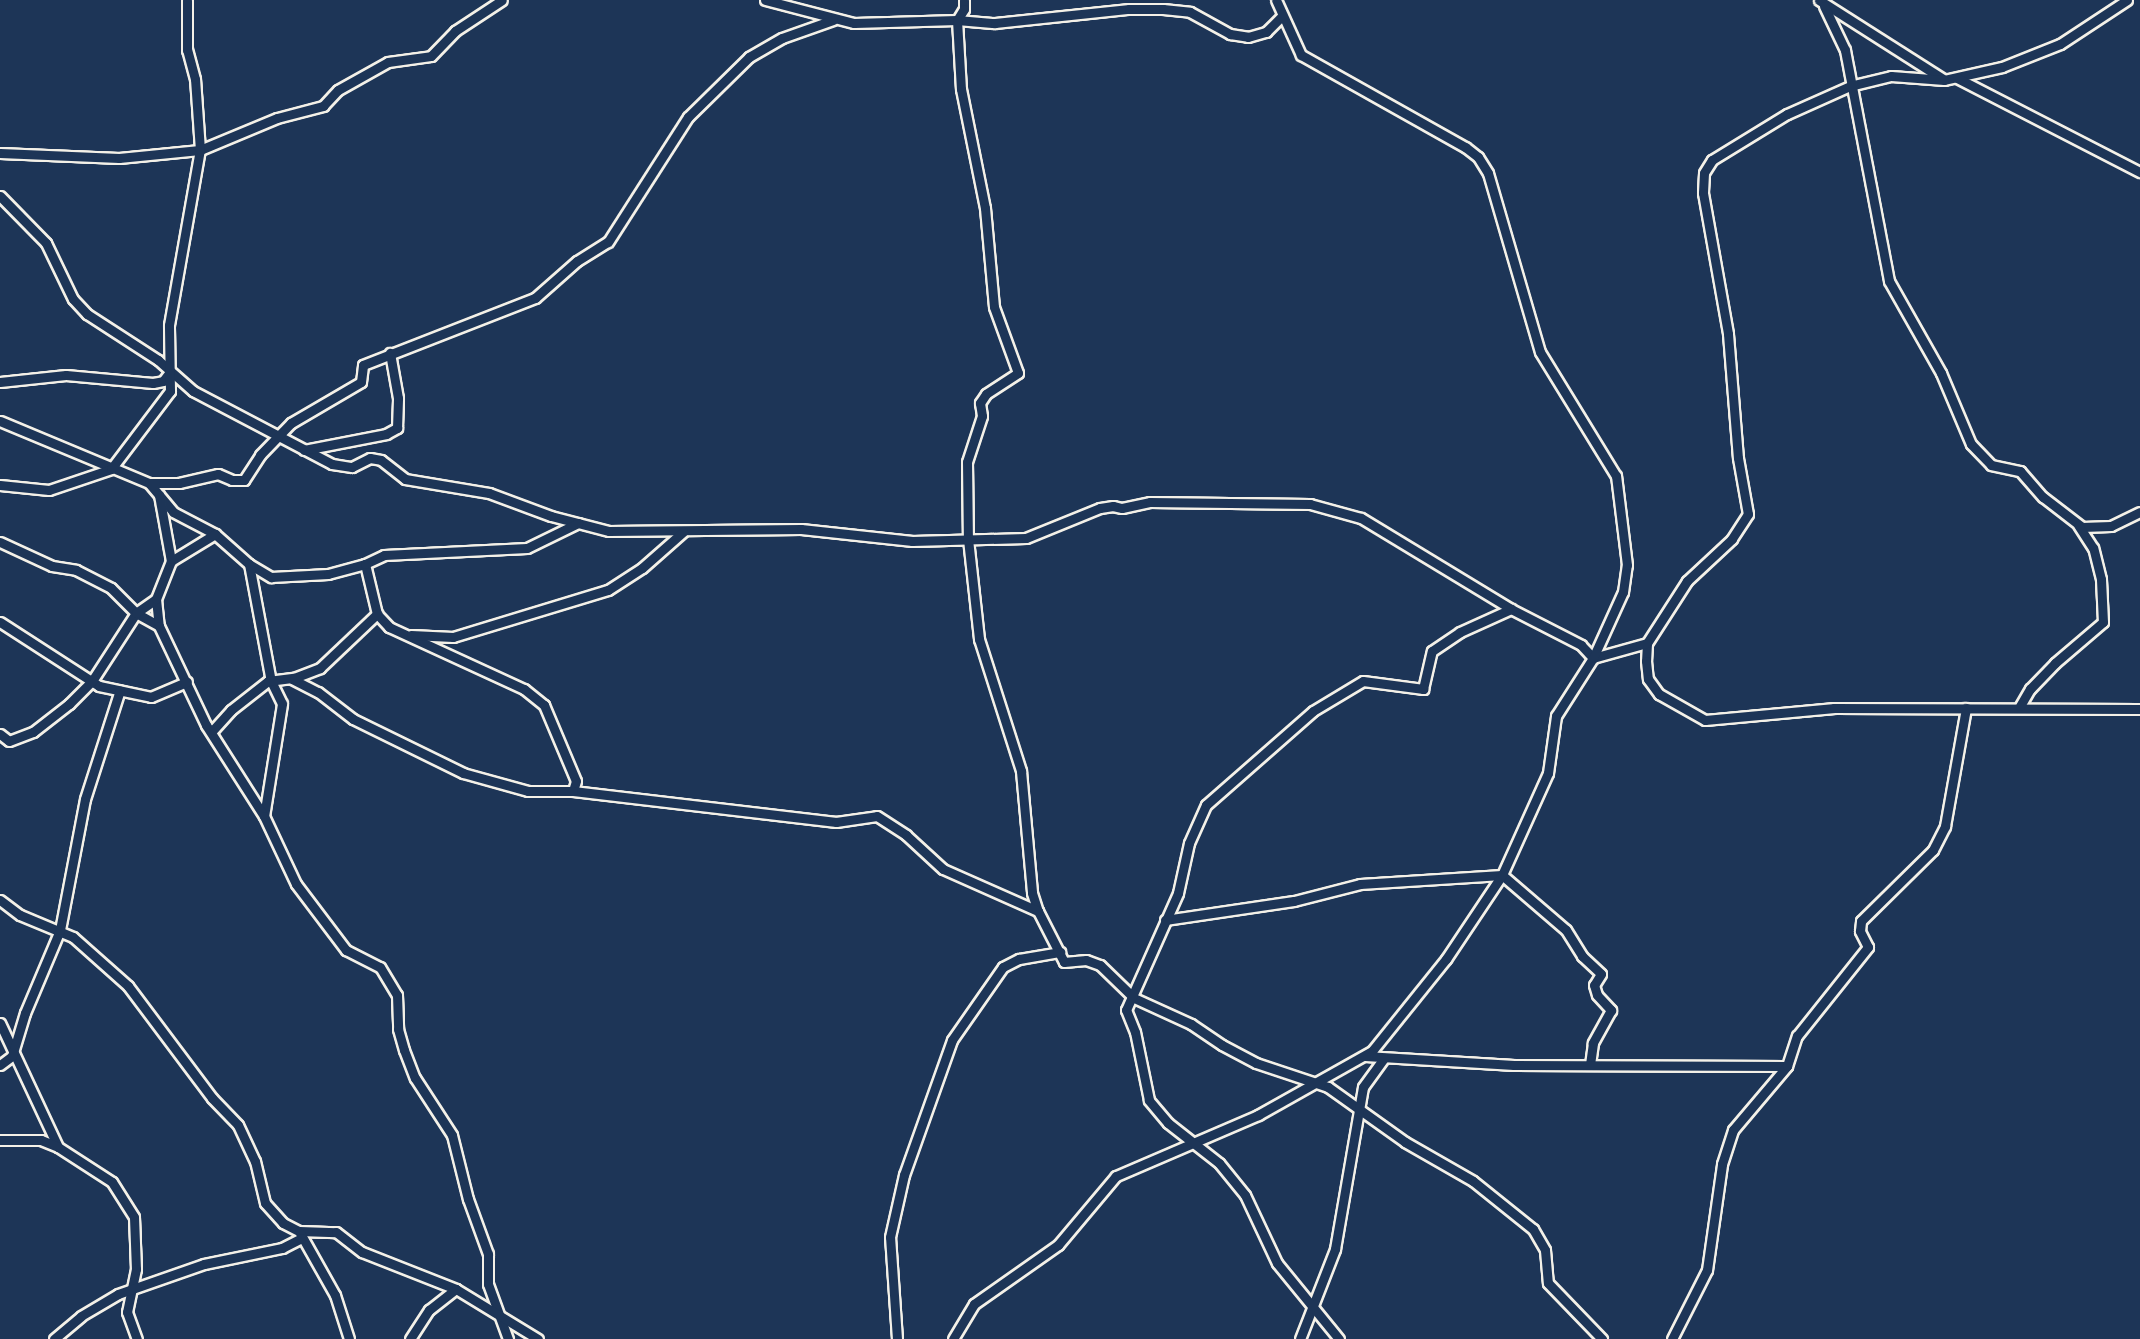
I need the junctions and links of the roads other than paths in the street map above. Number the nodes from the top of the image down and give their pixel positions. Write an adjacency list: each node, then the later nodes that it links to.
1 (187, 0): 13 (street)
2 (502, 0): 13 (street)
3 (765, 0): 9 (street)
4 (964, 0): 10 (street)
5 (1276, 0): 8 (street)
6 (2127, 0): 11 (street)
7 (1822, 3): 11 (street); 12 (street)
8 (1281, 17): 10 (street); 45 (street)
9 (833, 20): 10 (street); 17 (street)
10 (957, 20): 32 (street)
11 (1944, 80): 12 (street); 15 (street)
12 (1850, 86): 29 (street); 44 (street)
13 (200, 150): 14 (street); 18 (street)
14 (0, 153)
15 (2140, 172)
16 (0, 196): 18 (street)
17 (390, 353): 21 (street); 22 (street)
18 (170, 372): 19 (street); 21 (street); 23 (street)
19 (0, 382)
20 (0, 421): 23 (street)
21 (276, 437): 22 (street); 24 (street)
22 (304, 450): 28 (street)
23 (111, 469): 24 (street); 25 (street)
24 (149, 483): 26 (street)
25 (0, 485)
26 (159, 492): 31 (street); 34 (street)
27 (2140, 512): 29 (street)
28 (578, 523): 30 (street); 36 (street)
29 (2077, 523): 51 (street)
30 (683, 532): 32 (street); 43 (street)
31 (215, 534): 34 (street); 35 (street)
32 (968, 539): 38 (street); 60 (street)
33 (0, 542): 39 (street)
34 (171, 561): 37 (street)
35 (249, 564): 36 (street); 48 (street)
36 (364, 564): 40 (street)
37 (156, 599): 39 (street); 42 (street)
38 (1511, 609): 45 (street); 61 (street)
39 (136, 613): 42 (street); 47 (street)
40 (376, 614): 43 (street); 46 (street)
41 (0, 622): 47 (street)
42 (159, 626): 49 (street)
43 (408, 635): 56 (street)
44 (1647, 643): 45 (street); 52 (street)
45 (1593, 658): 58 (street)
46 (292, 679): 48 (street); 56 (street)
47 (92, 681): 50 (street); 54 (street)
48 (272, 681): 55 (street); 57 (street)
49 (187, 682): 50 (street); 55 (street)
50 (120, 690): 62 (street)
51 (2020, 706): 52 (street); 53 (street)
52 (1966, 708): 71 (street)
53 (2140, 709)
54 (1, 730)
55 (213, 730): 57 (street)
56 (573, 791): 60 (street)
57 (264, 816): 81 (street)
58 (1502, 875): 61 (street); 67 (street); 69 (street)
59 (0, 900): 62 (street)
60 (1038, 911): 63 (street)
61 (1165, 920): 64 (street)
62 (60, 930): 66 (street); 77 (street)
63 (1060, 952): 64 (street); 88 (street)
64 (1134, 998): 72 (street); 75 (street)
65 (0, 1023): 66 (street)
66 (14, 1051): 70 (street); 76 (street)
67 (1365, 1056): 68 (street); 72 (street)
68 (1384, 1058): 69 (street); 73 (street)
69 (1590, 1064): 71 (street)
70 (0, 1065)
71 (1787, 1066): 93 (street)
72 (1312, 1081): 73 (street); 75 (street)
73 (1358, 1108): 80 (street); 92 (street)
74 (0, 1140): 76 (street)
75 (1191, 1142): 80 (street); 89 (street)
76 (58, 1147): 79 (street)
77 (300, 1234): 78 (street); 79 (street); 84 (street)
78 (456, 1288): 81 (street); 85 (street)
79 (132, 1290): 82 (street); 83 (street)
80 (1310, 1306): 90 (street); 91 (street)
81 (503, 1319): 86 (street); 87 (street)
82 (54, 1339)
83 (137, 1339)
84 (349, 1339)
85 (410, 1339)
86 (508, 1339)
87 (538, 1339)
88 (897, 1339)
89 (953, 1339)
90 (1300, 1339)
91 (1339, 1339)
92 (1602, 1339)
93 (1672, 1339)

